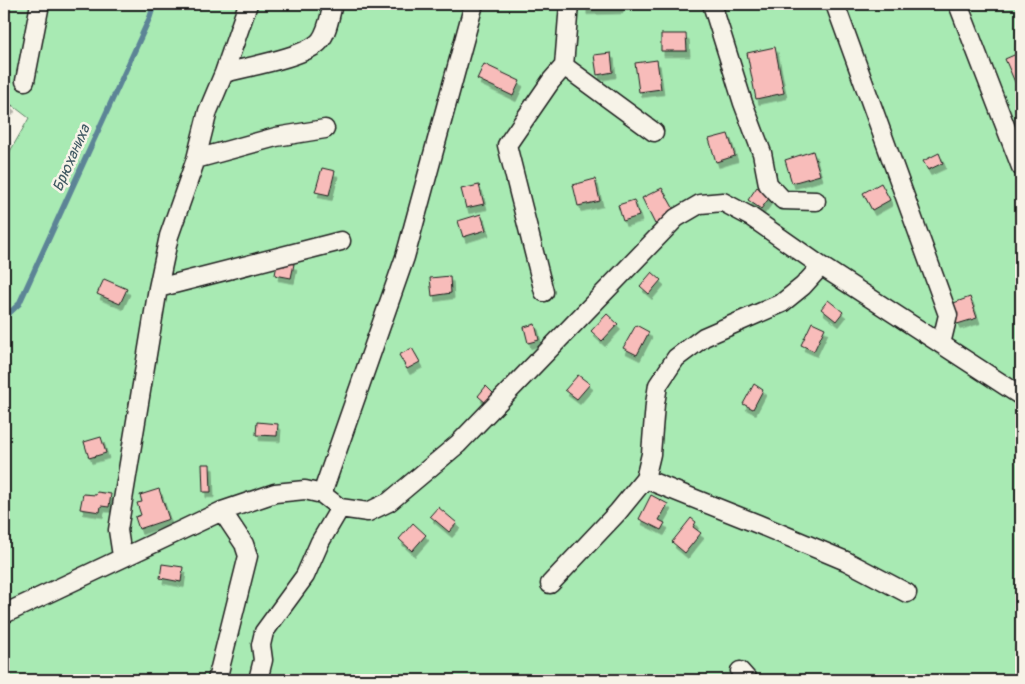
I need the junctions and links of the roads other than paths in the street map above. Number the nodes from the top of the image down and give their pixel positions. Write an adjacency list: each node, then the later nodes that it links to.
1 (40, 4): 11 (street)
2 (248, 4): 10 (street)
3 (333, 4): 10 (street)
4 (474, 4): 24 (street)
5 (569, 4): 9 (street)
6 (712, 4): 16 (street)
7 (835, 4): 21 (street)
8 (958, 4): 15 (street)
9 (564, 66): 13 (street); 20 (street)
10 (224, 73): 14 (street)
11 (25, 81)
12 (325, 129): 14 (street)
13 (654, 132)
14 (196, 159): 19 (street)
15 (1021, 167)
16 (816, 200)
17 (341, 241): 19 (street)
18 (821, 266): 21 (street); 23 (street); 25 (street)
19 (158, 288): 27 (street)
20 (544, 292)
21 (941, 344): 22 (street)
22 (1021, 396)
23 (645, 479): 28 (street); 29 (street)
24 (322, 494): 25 (street); 26 (street)
25 (340, 508): 32 (street)
26 (222, 511): 27 (street); 31 (street)
27 (122, 556): 30 (street)
28 (550, 584)
29 (907, 593)
30 (4, 614)
31 (217, 680)
32 (258, 680)

